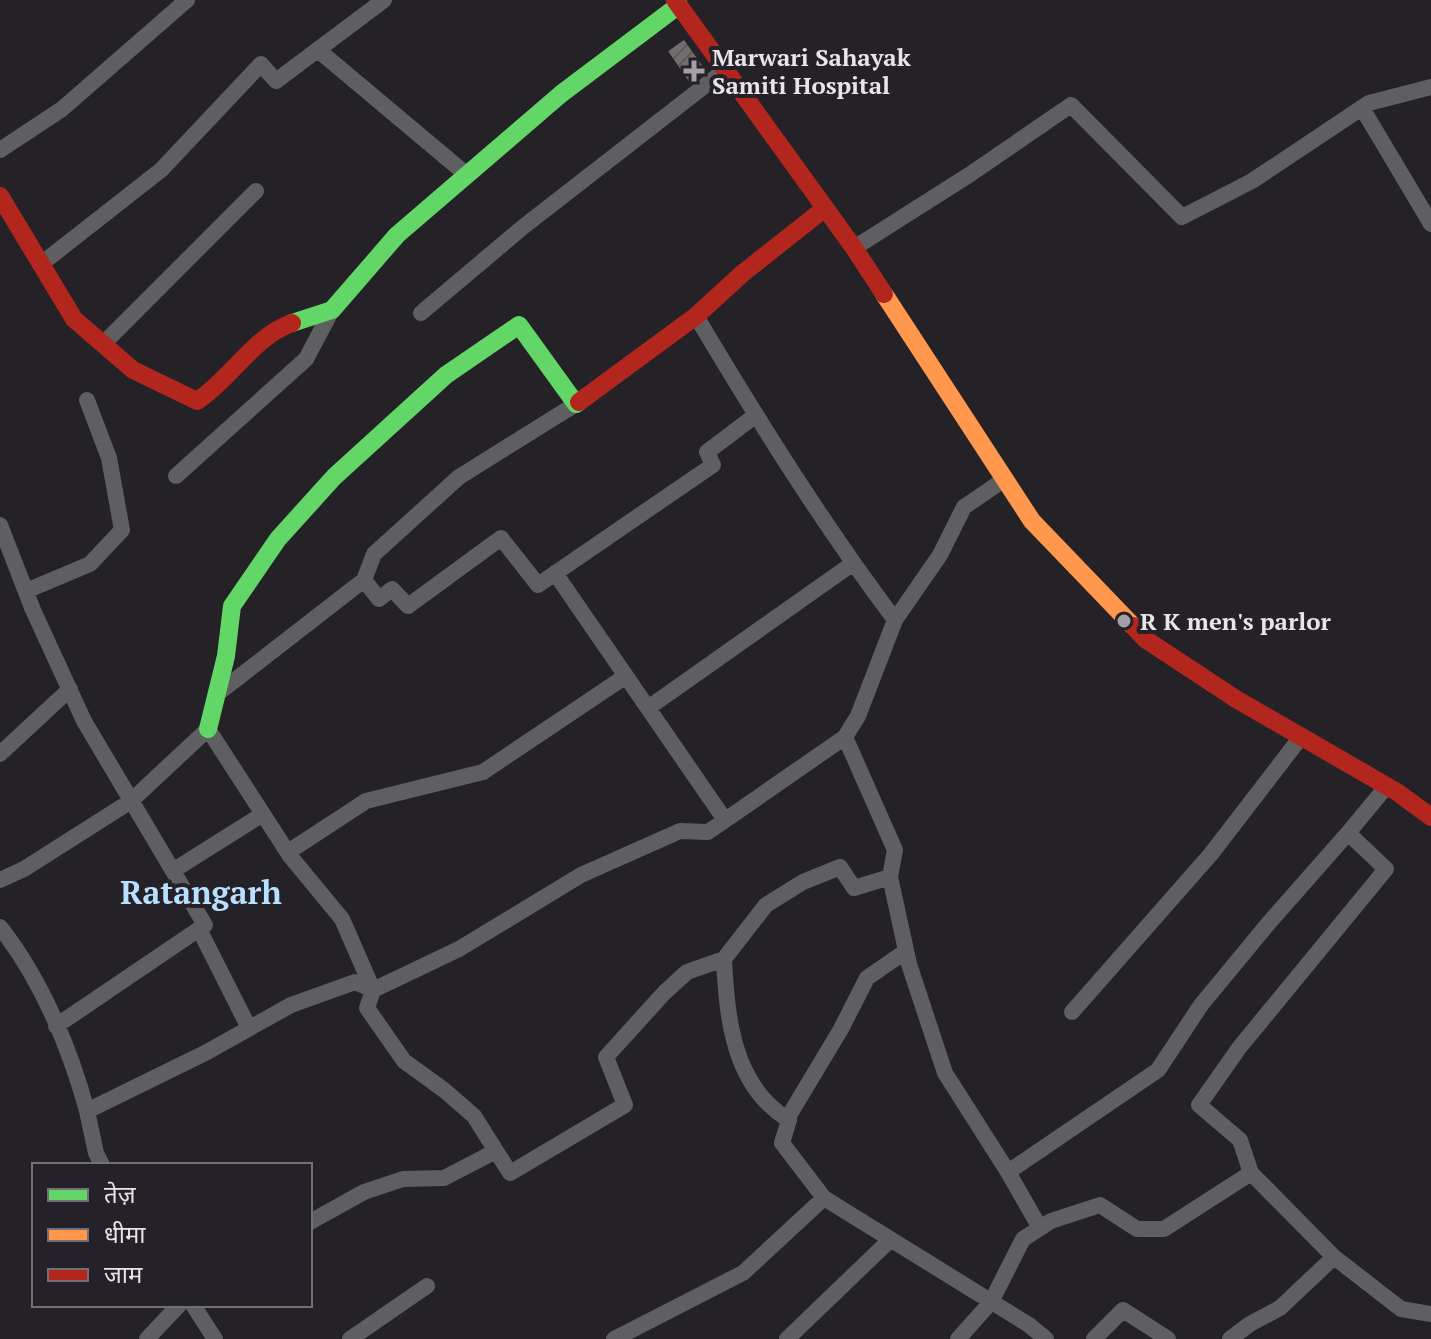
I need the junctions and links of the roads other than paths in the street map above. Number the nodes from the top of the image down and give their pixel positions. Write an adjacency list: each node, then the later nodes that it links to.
1 (187, 0): 8 (street)
2 (384, 0): 4 (street)
3 (677, 2): 5 (street); 9 (street)
4 (318, 50): 9 (street); 15 (street)
5 (725, 70): 12 (street); 17 (street)
6 (1431, 87): 7 (street)
7 (1362, 108): 13 (street); 14 (street)
8 (0, 150)
9 (467, 175): 16 (street)
10 (256, 191): 19 (street)
11 (0, 196): 15 (street)
12 (824, 209): 14 (street); 18 (street)
13 (1431, 224)
14 (854, 248): 24 (street)
15 (41, 264): 19 (street)
16 (332, 310): 19 (street); 23 (street)
17 (421, 313)
18 (696, 316): 21 (street); 22 (street)
19 (103, 344)
20 (87, 400): 29 (street)
21 (576, 404): 28 (street); 33 (street)
22 (756, 415): 26 (street); 27 (street)
23 (176, 476)
24 (1005, 479): 30 (street); 37 (street)
25 (0, 525): 29 (street)
26 (852, 564): 30 (street); 34 (street)
27 (555, 573): 28 (street); 31 (street)
28 (364, 580): 33 (street)
29 (26, 591): 32 (street)
30 (895, 620): 36 (street)
31 (626, 676): 34 (street); 45 (street)
32 (70, 689): 38 (street); 40 (street)
33 (217, 694): 35 (street)
34 (648, 708): 43 (street)
35 (208, 729): 40 (street); 41 (street)
36 (845, 737): 43 (street); 47 (street)
37 (1301, 737): 39 (street); 54 (street)
38 (0, 754)
39 (1387, 786): 42 (street); 44 (street)
40 (131, 801): 46 (street); 48 (street)
41 (263, 814): 45 (street); 46 (street)
42 (1431, 817)
43 (725, 820): 53 (street)
44 (1348, 833): 61 (street); 62 (street)
45 (288, 852): 53 (street)
46 (174, 870): 50 (street)
47 (890, 877): 51 (street); 52 (street)
48 (0, 880)
49 (0, 927): 55 (street)
50 (199, 929): 55 (street); 56 (street)
51 (906, 951): 58 (street); 61 (street)
52 (724, 959): 58 (street); 59 (street)
53 (373, 990): 56 (street); 59 (street)
54 (1072, 1012)
55 (56, 1026): 57 (street)
56 (249, 1028): 57 (street)
57 (87, 1111): 60 (street)
58 (787, 1119): 63 (street)
59 (496, 1151): 64 (street)
60 (101, 1163)
61 (1008, 1172): 65 (street)
62 (1251, 1173): 65 (street); 67 (street)
63 (824, 1198): 66 (street); 76 (street)
64 (312, 1221)
65 (1040, 1228): 69 (street)
66 (890, 1240): 69 (street); 77 (street)
67 (1334, 1257): 72 (street); 82 (street)
68 (427, 1286): 75 (street)
69 (991, 1302): 78 (street); 79 (street)
70 (177, 1307): 73 (street)
71 (194, 1307): 74 (street)
72 (1431, 1314)
73 (147, 1339)
74 (215, 1339)
75 (350, 1339)
76 (614, 1339)
77 (787, 1339)
78 (958, 1339)
79 (1046, 1339)
80 (1094, 1339): 81 (street)
81 (1168, 1339)
82 (1230, 1339)

